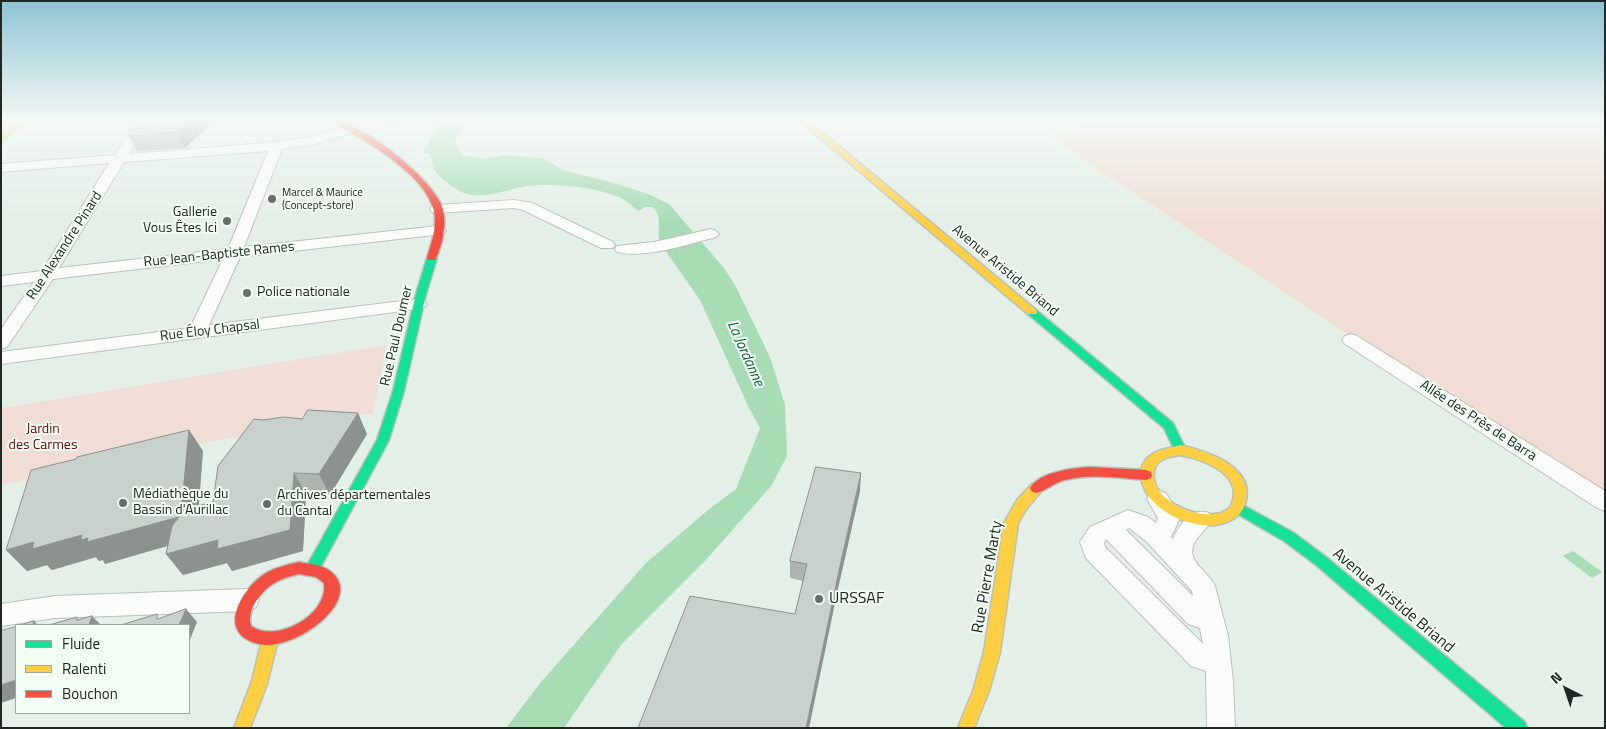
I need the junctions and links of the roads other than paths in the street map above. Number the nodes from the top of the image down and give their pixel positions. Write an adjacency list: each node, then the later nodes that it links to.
1 (123, 155): 6 (street, Rue Alexandre Pinard)
2 (160, 155): 6 (street)
3 (273, 155): 11 (street)
4 (389, 155): 8 (main road, Rue Paul Doumer)
5 (844, 155): 19 (main road, Avenue Aristide Briand)
6 (121, 158): 7 (street); 12 (street, Rue Alexandre Pinard)
7 (1, 168)
8 (437, 209): 9 (main road, Rue Paul Doumer); 10 (street)
9 (438, 231): 11 (street, Rue Jean-Baptiste Rames); 14 (main road, Rue Paul Doumer)
10 (711, 234)
11 (234, 253): 12 (street, Rue Jean-Baptiste Rames); 15 (street)
12 (47, 275): 13 (street, Rue Jean-Baptiste Rames); 17 (street, Rue Alexandre Pinard)
13 (1, 281)
14 (418, 304): 15 (street, Rue Éloy Chapsal); 28 (main road, Rue Paul Doumer)
15 (197, 332): 18 (street, Rue Éloy Chapsal)
16 (1351, 340): 22 (street, Allée des Près de Barra)
17 (1, 343)
18 (1, 358)
19 (1180, 450): 20 (main road); 23 (main road)
20 (1146, 475): 21 (main road); 35 (main road, Rue Pierre Marty)
21 (1157, 498): 24 (main road); 26 (street)
22 (1605, 502)
23 (1238, 508): 24 (main road); 37 (main road, Avenue Aristide Briand)
24 (1201, 520): 27 (street)
25 (1109, 527): 26 (street); 30 (street); 33 (street)
26 (1155, 535): 27 (street)
27 (1182, 562): 30 (street)
28 (313, 568): 29 (main road); 32 (main road)
29 (247, 600): 31 (street); 32 (main road)
30 (1208, 608): 33 (street)
31 (1, 614)
32 (270, 640): 34 (main road)
33 (1218, 662): 36 (street)
34 (242, 728)
35 (966, 728)
36 (1221, 728)
37 (1519, 728)

